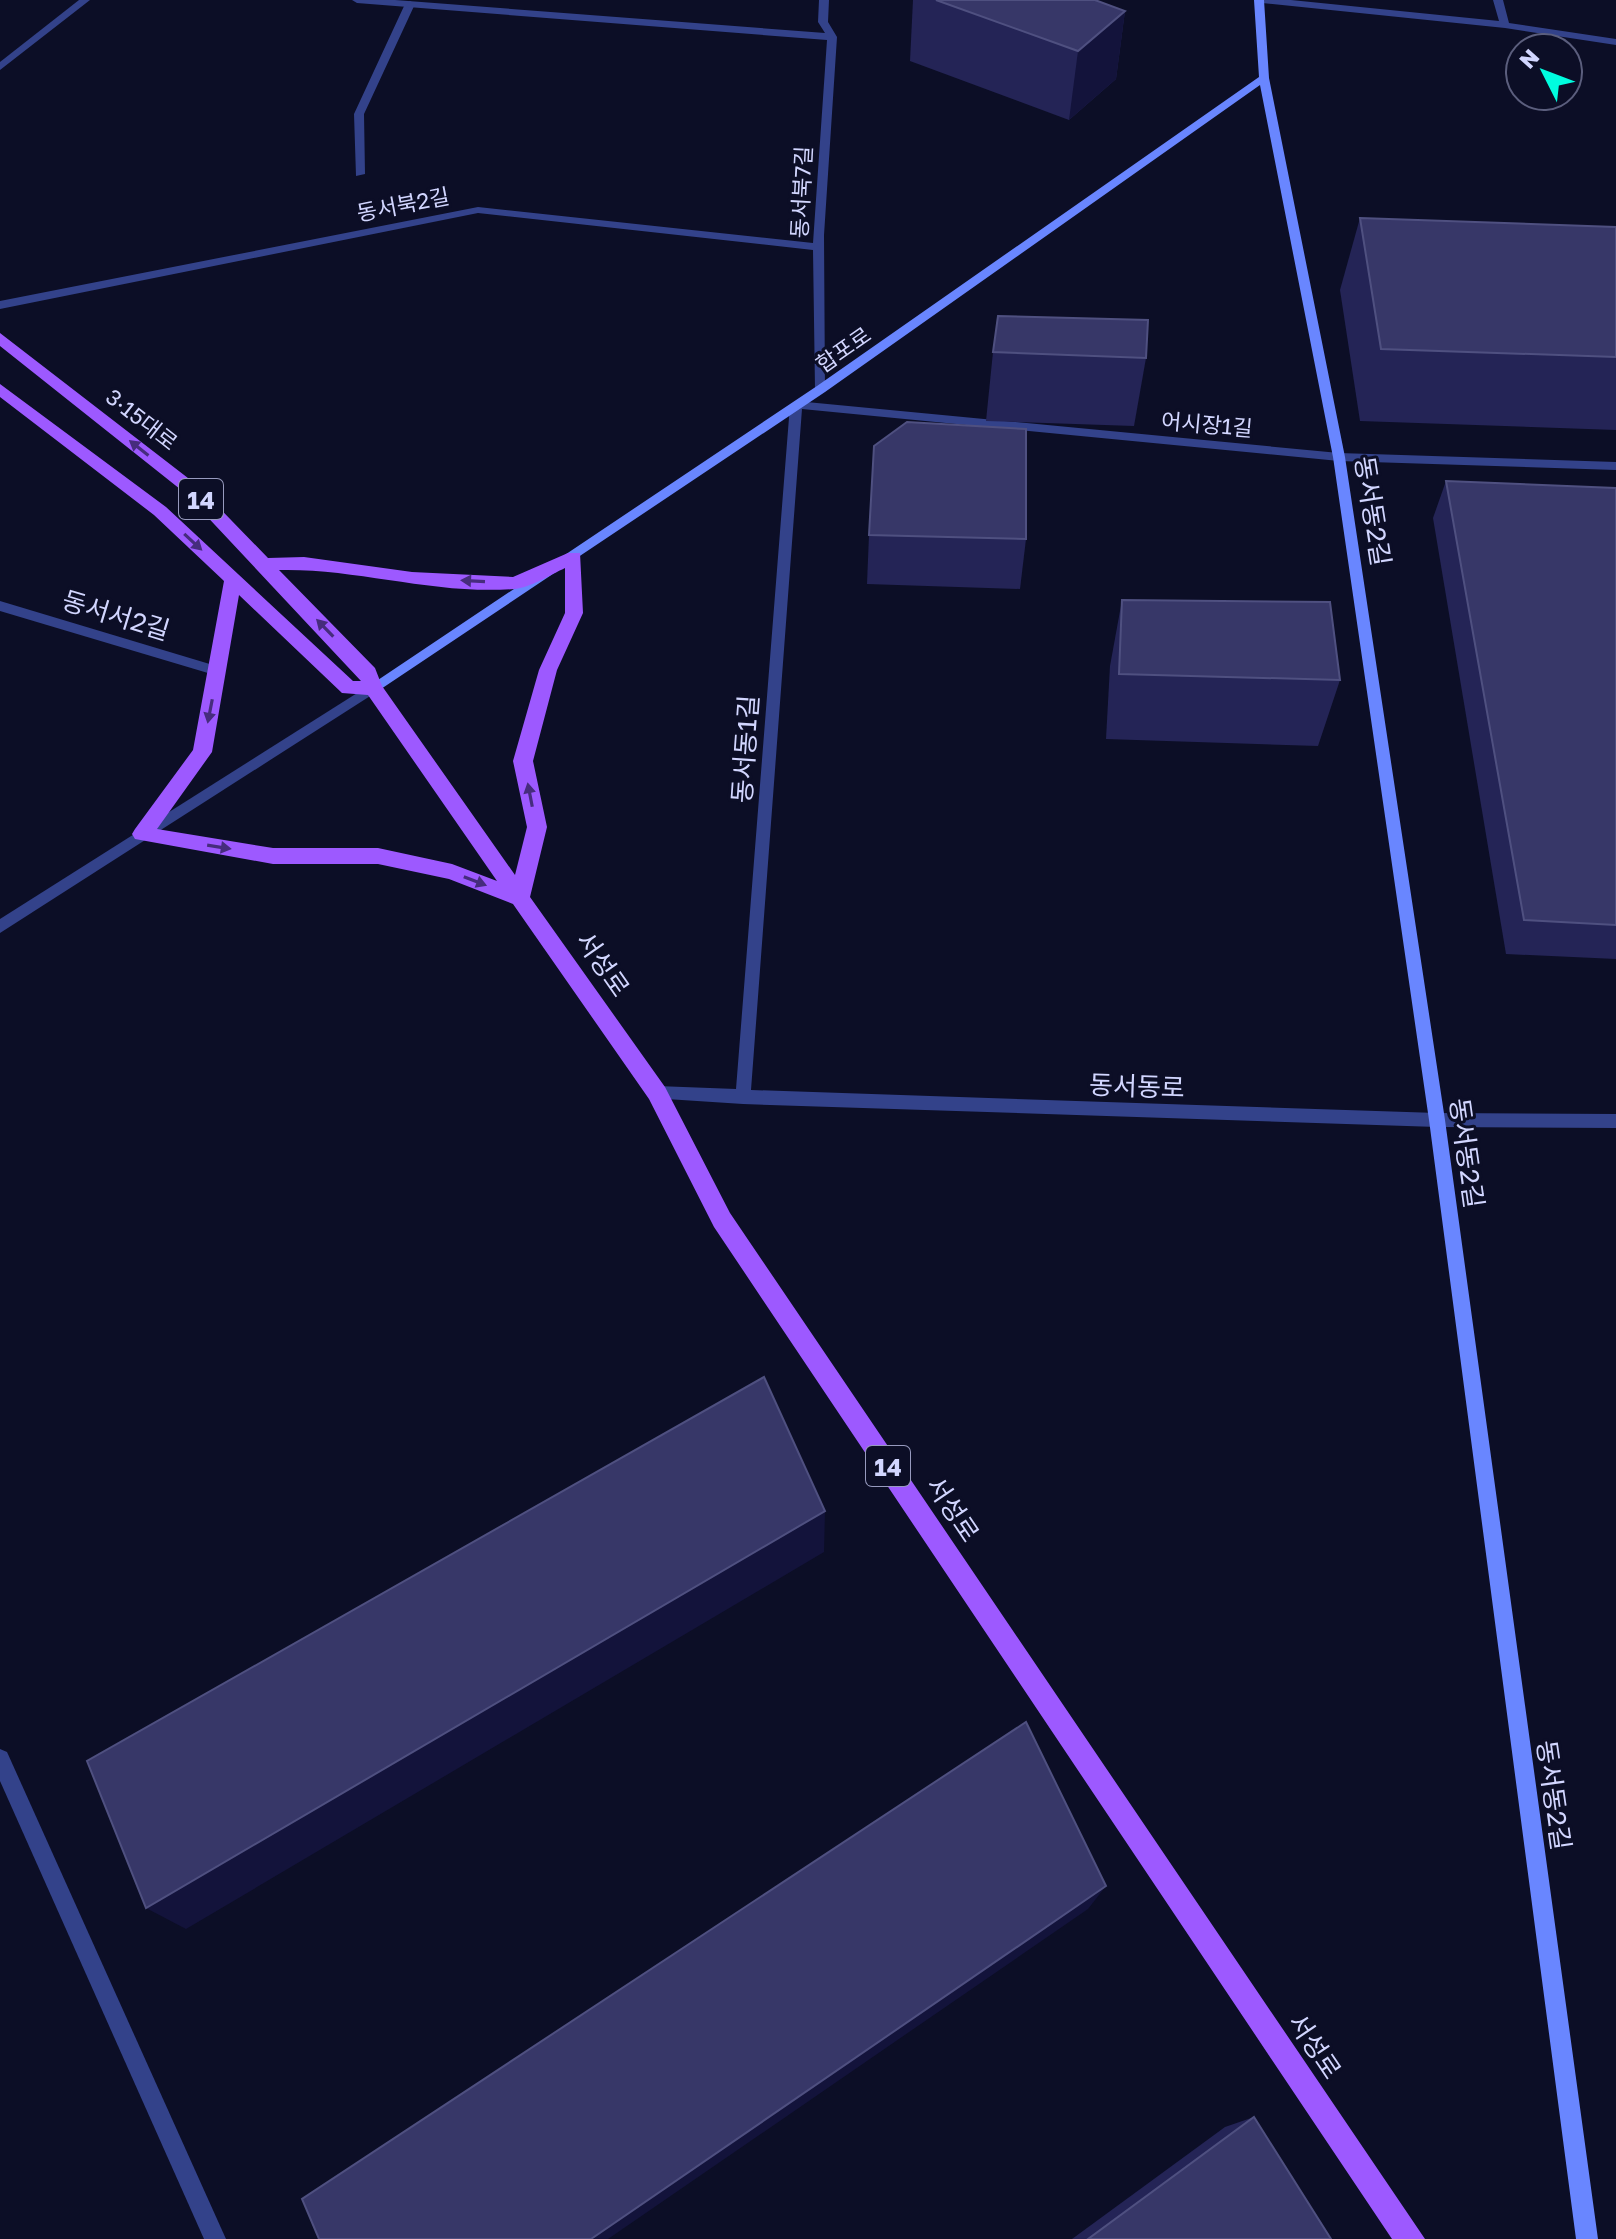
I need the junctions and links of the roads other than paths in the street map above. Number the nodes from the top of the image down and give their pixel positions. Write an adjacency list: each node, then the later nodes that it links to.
1 (85, 0): 10 (street)
2 (357, 0): 6 (street)
3 (824, 0): 8 (street, 동서북7길)
4 (1260, 0): 7 (street); 11 (main road)
5 (1498, 0): 7 (street)
6 (410, 4): 8 (street); 12 (street)
7 (1505, 25): 9 (street)
8 (832, 37): 13 (street, 동서북7길)
9 (1616, 42)
10 (0, 67)
11 (1264, 78): 17 (main road, 합포로); 19 (main road, 동서동2길)
12 (360, 174)
13 (818, 247): 14 (street, 동서북2길); 17 (street, 동서북7길)
14 (0, 305)
15 (0, 338): 22 (main road, 3·15대로 / 14, one-way to 15)
16 (0, 389): 23 (main road, 14, one-way to 23)
17 (821, 389): 18 (main road, 합포로)
18 (796, 405): 19 (street, 어시장1길); 21 (main road, 합포로); 31 (street, 동서동1길)
19 (1339, 457): 20 (street, 어시장1길); 32 (main road, 동서동2길)
20 (1616, 466)
21 (574, 557): 22 (main road, one-way to 22); 26 (main road, 합포로); 28 (main road, one-way to 21)
22 (264, 564): 26 (main road, 3·15대로 / 14, one-way to 22)
23 (233, 579): 25 (main road); 26 (main road, 14)
24 (0, 606): 25 (street, 동서서2길)
25 (218, 671): 27 (main road, one-way to 27)
26 (373, 688): 27 (street); 28 (main road, 서성로 / 14)
27 (142, 834): 28 (main road, one-way to 28); 29 (street)
28 (520, 898): 30 (main road, 서성로 / 14)
29 (0, 927)
30 (657, 1093): 31 (street, 동서동로); 36 (main road, 서성로 / 14)
31 (743, 1097): 32 (street, 동서동로)
32 (1437, 1120): 33 (street, 동서동로); 37 (main road, 동서동2길)
33 (1616, 1121)
34 (0, 1759): 35 (street)
35 (215, 2239)
36 (1410, 2239)
37 (1587, 2239)

